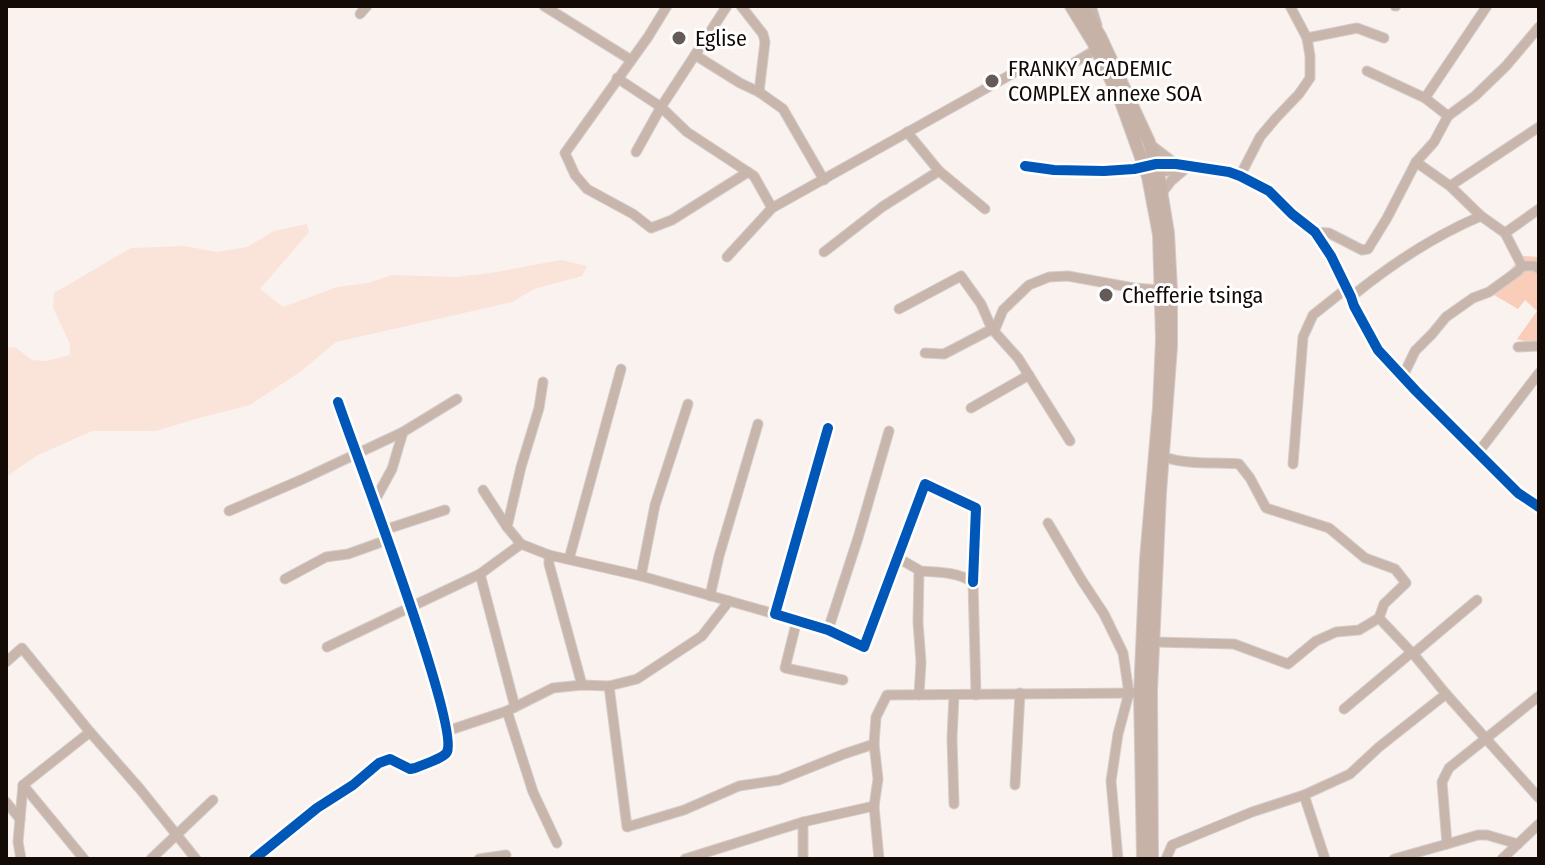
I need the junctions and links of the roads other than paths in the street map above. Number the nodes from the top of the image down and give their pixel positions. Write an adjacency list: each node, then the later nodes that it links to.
1 (544, 6): 16 (street)
2 (667, 6): 16 (street)
3 (727, 6): 15 (street)
4 (741, 6): 19 (street)
5 (1071, 6): 14 (main road)
6 (1082, 6): 11 (main road)
7 (1091, 6): 11 (street)
8 (1290, 6): 12 (street)
9 (1487, 6): 20 (street)
10 (1539, 27): 22 (street)
11 (1100, 36): 25 (main road)
12 (1307, 38): 13 (street); 33 (street)
13 (1384, 38)
14 (1097, 49): 24 (street); 30 (main road)
15 (695, 55): 19 (street); 21 (street)
16 (631, 60): 18 (street)
17 (1367, 71): 20 (street)
18 (617, 78): 21 (street); 32 (street)
19 (759, 92): 34 (street)
20 (1425, 98): 22 (street)
21 (661, 107): 26 (street); 32 (street)
22 (1448, 116): 27 (street)
23 (1539, 127): 35 (street)
24 (907, 132): 31 (street); 34 (street)
25 (1150, 144): 29 (street); 30 (main road)
26 (636, 152)
27 (1416, 162): 35 (street); 41 (street)
28 (1025, 166): 30 (street)
29 (1184, 166): 30 (street); 33 (street); 36 (street)
30 (1148, 169): 36 (main road); 47 (main road)
31 (939, 171): 38 (street); 43 (street)
32 (748, 172): 37 (street)
33 (1240, 176): 41 (street)
34 (824, 180): 37 (street)
35 (1450, 186): 40 (street)
36 (1162, 193): 70 (main road)
37 (772, 208): 44 (street)
38 (985, 209)
39 (1539, 209): 42 (street)
40 (1481, 216): 42 (street); 48 (street)
41 (1315, 232): 48 (street)
42 (1505, 233): 45 (street)
43 (824, 252)
44 (727, 257)
45 (1525, 266): 46 (street); 56 (street)
46 (1539, 271)
47 (1161, 290): 50 (street); 106 (main road)
48 (1349, 293): 56 (street); 71 (street)
49 (899, 309): 50 (street)
50 (992, 329): 53 (street); 55 (street)
51 (1539, 346): 52 (street)
52 (1518, 347)
53 (925, 353)
54 (621, 369): 84 (street)
55 (1029, 375): 62 (street); 67 (street)
56 (1403, 376): 69 (street)
57 (1538, 377): 69 (street)
58 (543, 382): 78 (street)
59 (457, 399): 66 (street)
60 (338, 402): 68 (street)
61 (688, 404): 87 (street)
62 (971, 408)
63 (758, 424): 90 (street)
64 (828, 428): 94 (street)
65 (889, 431): 97 (street)
66 (403, 432): 68 (street); 73 (street)
67 (1070, 441)
68 (356, 454): 73 (street); 76 (street)
69 (1477, 454): 74 (street)
70 (1164, 457): 95 (street); 98 (main road)
71 (1293, 464)
72 (483, 490): 78 (street)
73 (374, 502): 79 (street)
74 (1539, 507)
75 (445, 510): 79 (street)
76 (229, 511)
77 (1048, 523): 106 (street)
78 (507, 527): 81 (street)
79 (384, 530): 80 (street)
80 (387, 540): 88 (street); 93 (street)
81 (521, 544): 82 (street); 86 (street)
82 (549, 555): 84 (street); 103 (street)
83 (898, 558): 85 (street); 89 (street); 97 (street)
84 (569, 559): 87 (street)
85 (919, 571): 89 (street); 108 (street)
86 (480, 574): 93 (street); 112 (street)
87 (641, 576): 90 (street)
88 (285, 579)
89 (973, 582): 110 (street)
90 (710, 596): 92 (street)
91 (1477, 600): 100 (street)
92 (729, 601): 94 (street); 104 (street)
93 (410, 608): 99 (street); 114 (street)
94 (775, 614): 96 (street)
95 (1379, 618): 98 (street); 100 (street)
96 (797, 620): 97 (street); 102 (street)
97 (828, 630)
98 (1154, 642): 145 (main road)
99 (327, 647)
100 (1412, 653): 107 (street); 113 (street)
101 (6, 662): 115 (street)
102 (843, 680)
103 (582, 685): 104 (street); 112 (street)
104 (609, 686): 117 (street)
105 (1020, 693): 106 (street); 110 (street); 119 (street)
106 (1134, 693): 143 (street); 144 (main road)
107 (1446, 694): 116 (street); 120 (street)
108 (919, 695): 109 (street); 117 (street)
109 (954, 695): 110 (street); 124 (street)
110 (976, 695)
111 (1539, 696): 116 (street)
112 (511, 709): 114 (street); 130 (street)
113 (1344, 709)
114 (447, 731): 138 (street)
115 (90, 732): 118 (street); 129 (street)
116 (1487, 739): 121 (street); 131 (street)
117 (874, 744): 125 (street)
118 (23, 785): 126 (street); 135 (street)
119 (1015, 785)
120 (1304, 795): 146 (street); 147 (street)
121 (1539, 798)
122 (213, 800): 129 (street)
123 (6, 802): 126 (street)
124 (954, 804)
125 (874, 806): 127 (street); 142 (street)
126 (20, 819): 134 (street)
127 (803, 822): 140 (street); 141 (street)
128 (1539, 824): 132 (street)
129 (176, 836): 136 (street); 137 (street)
130 (557, 843)
131 (1447, 844): 132 (street); 148 (street)
132 (1518, 844): 149 (street)
133 (506, 855): 139 (street)
134 (21, 859)
135 (84, 859)
136 (151, 859)
137 (196, 859)
138 (254, 859)
139 (479, 859)
140 (685, 859)
141 (803, 859)
142 (879, 859)
143 (1118, 859)
144 (1143, 859)
145 (1152, 859)
146 (1166, 859)
147 (1325, 859)
148 (1394, 859)
149 (1502, 859)

